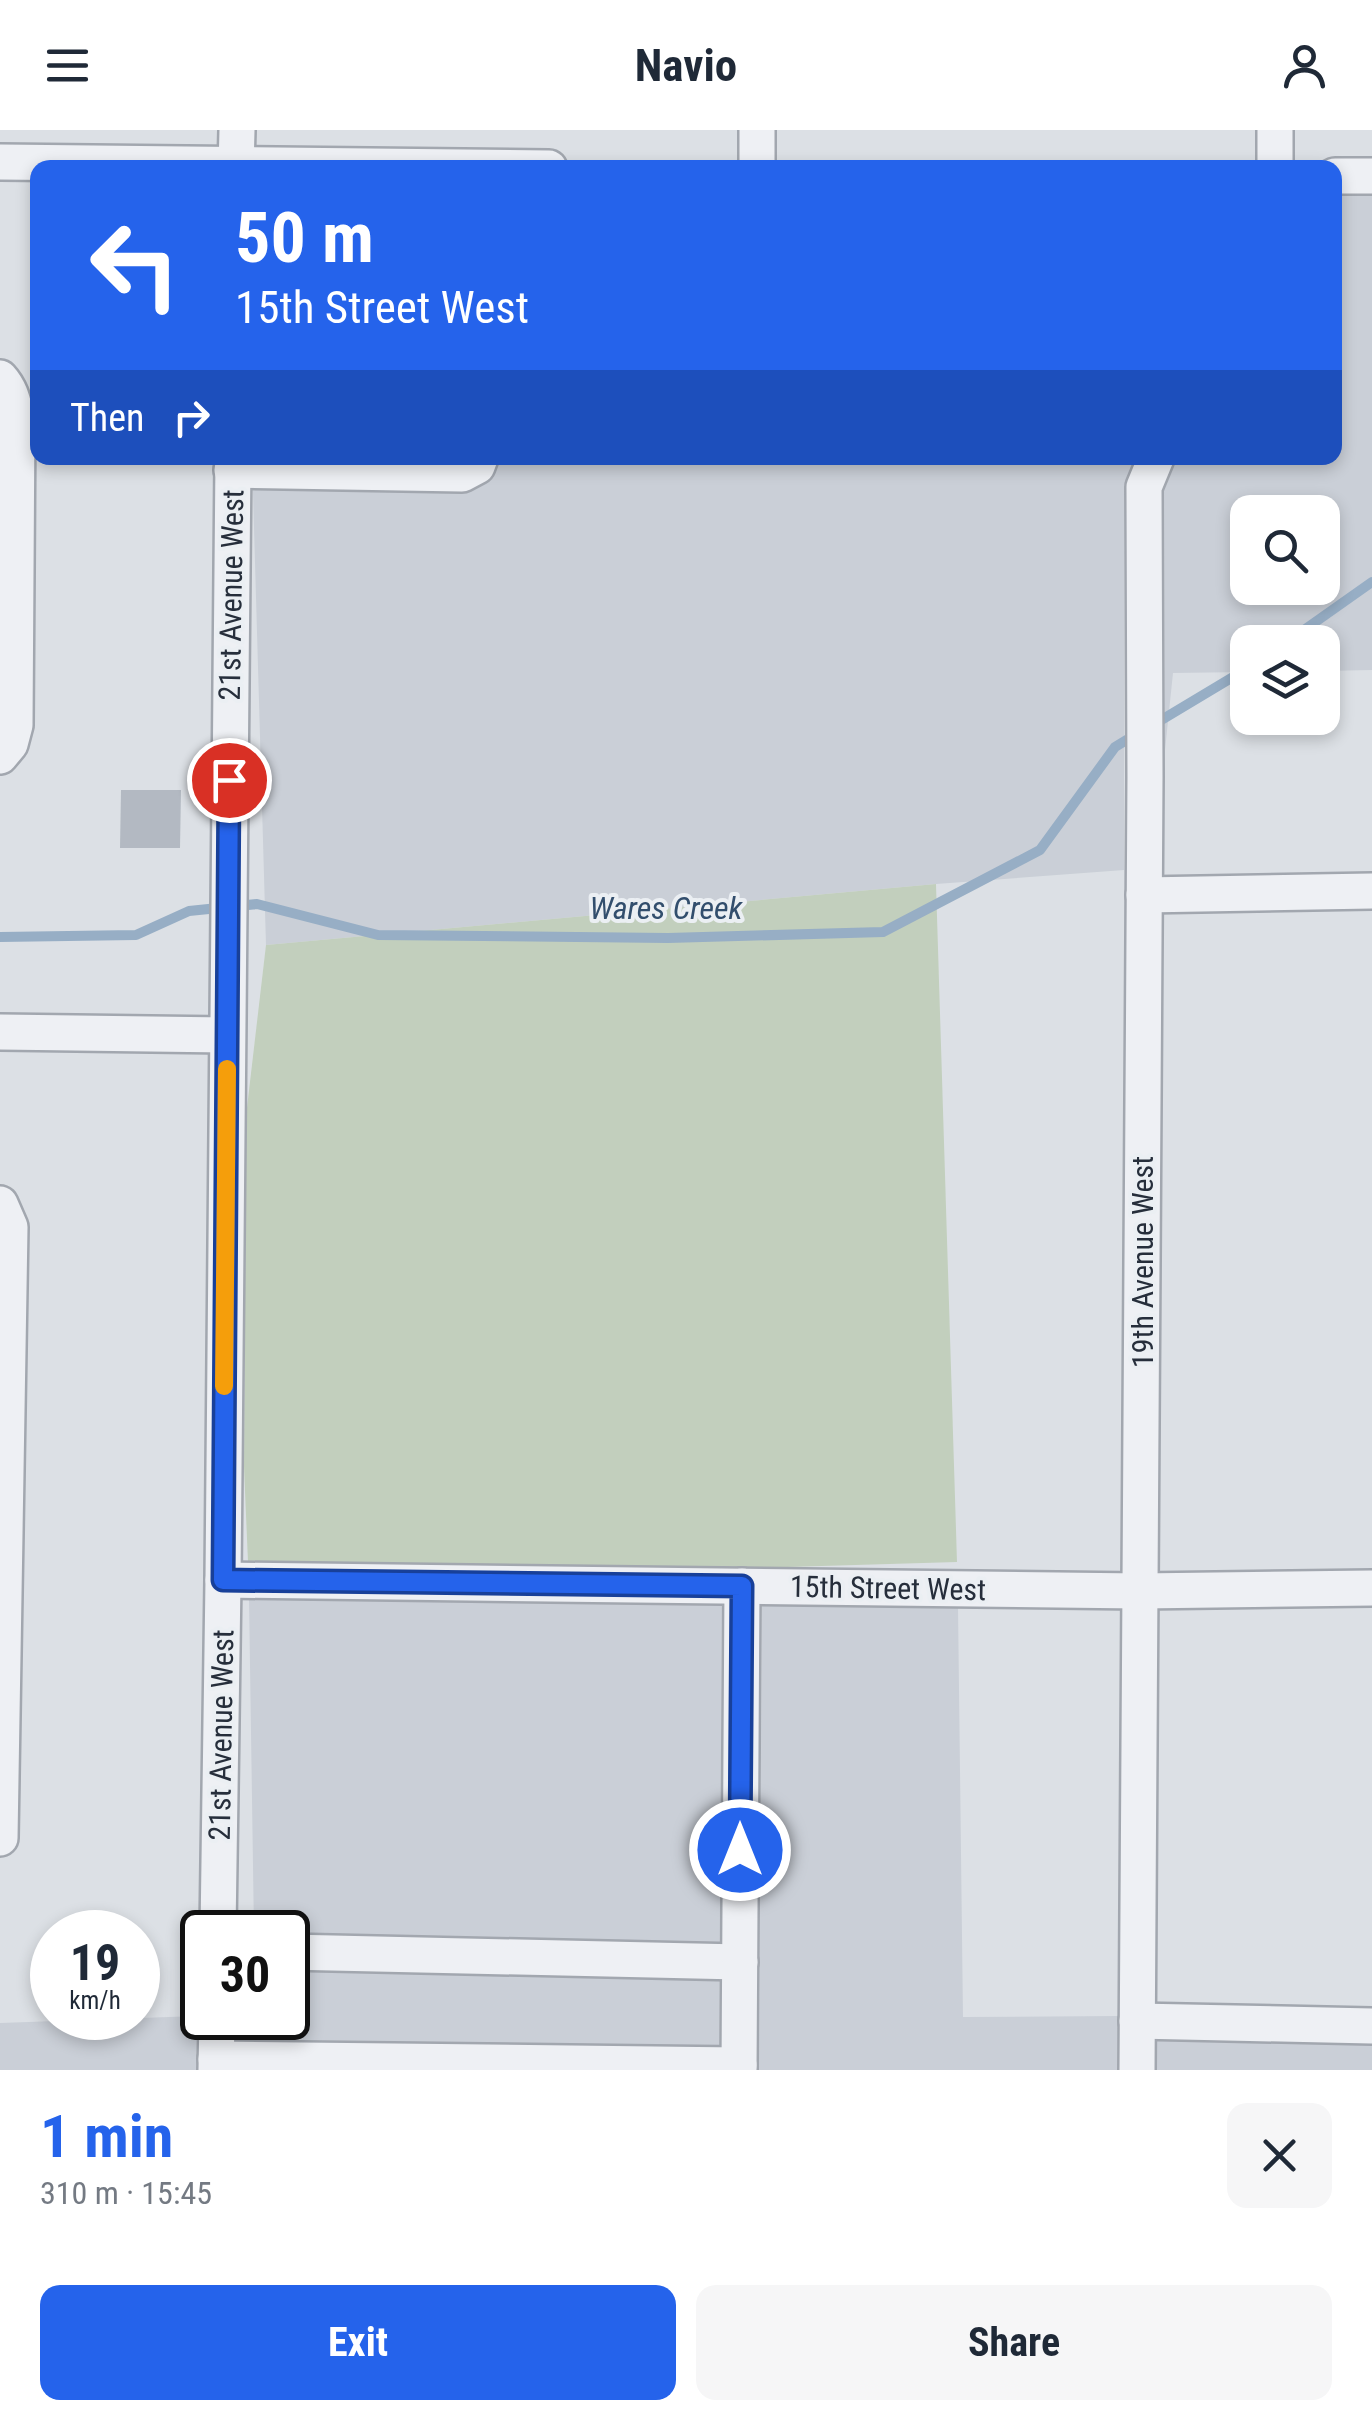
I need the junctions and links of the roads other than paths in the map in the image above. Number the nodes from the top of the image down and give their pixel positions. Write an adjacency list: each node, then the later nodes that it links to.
1 (757, 130): 6 (street)
2 (1275, 130): 7 (street)
3 (236, 154): 4 (street); 5 (street)
4 (59, 160)
5 (370, 160)
6 (756, 160)
7 (1275, 160)
8 (30, 161): 9 (street)
9 (0, 162)
10 (1342, 176): 11 (street)
11 (1372, 176)
12 (0, 378): 17 (street)
13 (232, 465): 22 (street, 21st Avenue West)
14 (330, 465): 15 (street)
15 (477, 465)
16 (1153, 465): 20 (street, 19th Avenue West)
17 (8, 568): 18 (street)
18 (8, 740)
19 (1372, 891): 20 (street)
20 (1144, 894): 27 (street, 19th Avenue West)
21 (0, 1032): 22 (street)
22 (227, 1035): 24 (street, 21st Avenue West)
23 (0, 1204): 28 (street)
24 (223, 1580): 25 (street, 15th Street West); 29 (street, 21st Avenue West)
25 (742, 1586): 27 (street, 15th Street West); 31 (street)
26 (1372, 1588): 27 (street, 15th Street West)
27 (1140, 1591): 32 (street, 19th Avenue West)
28 (0, 1838)
29 (218, 1910)
30 (310, 1952): 31 (street)
31 (740, 1962): 35 (street)
32 (1138, 2021): 33 (street); 36 (street, 19th Avenue West)
33 (1372, 2026)
34 (216, 2064): 35 (street)
35 (739, 2068)
36 (1137, 2070)

